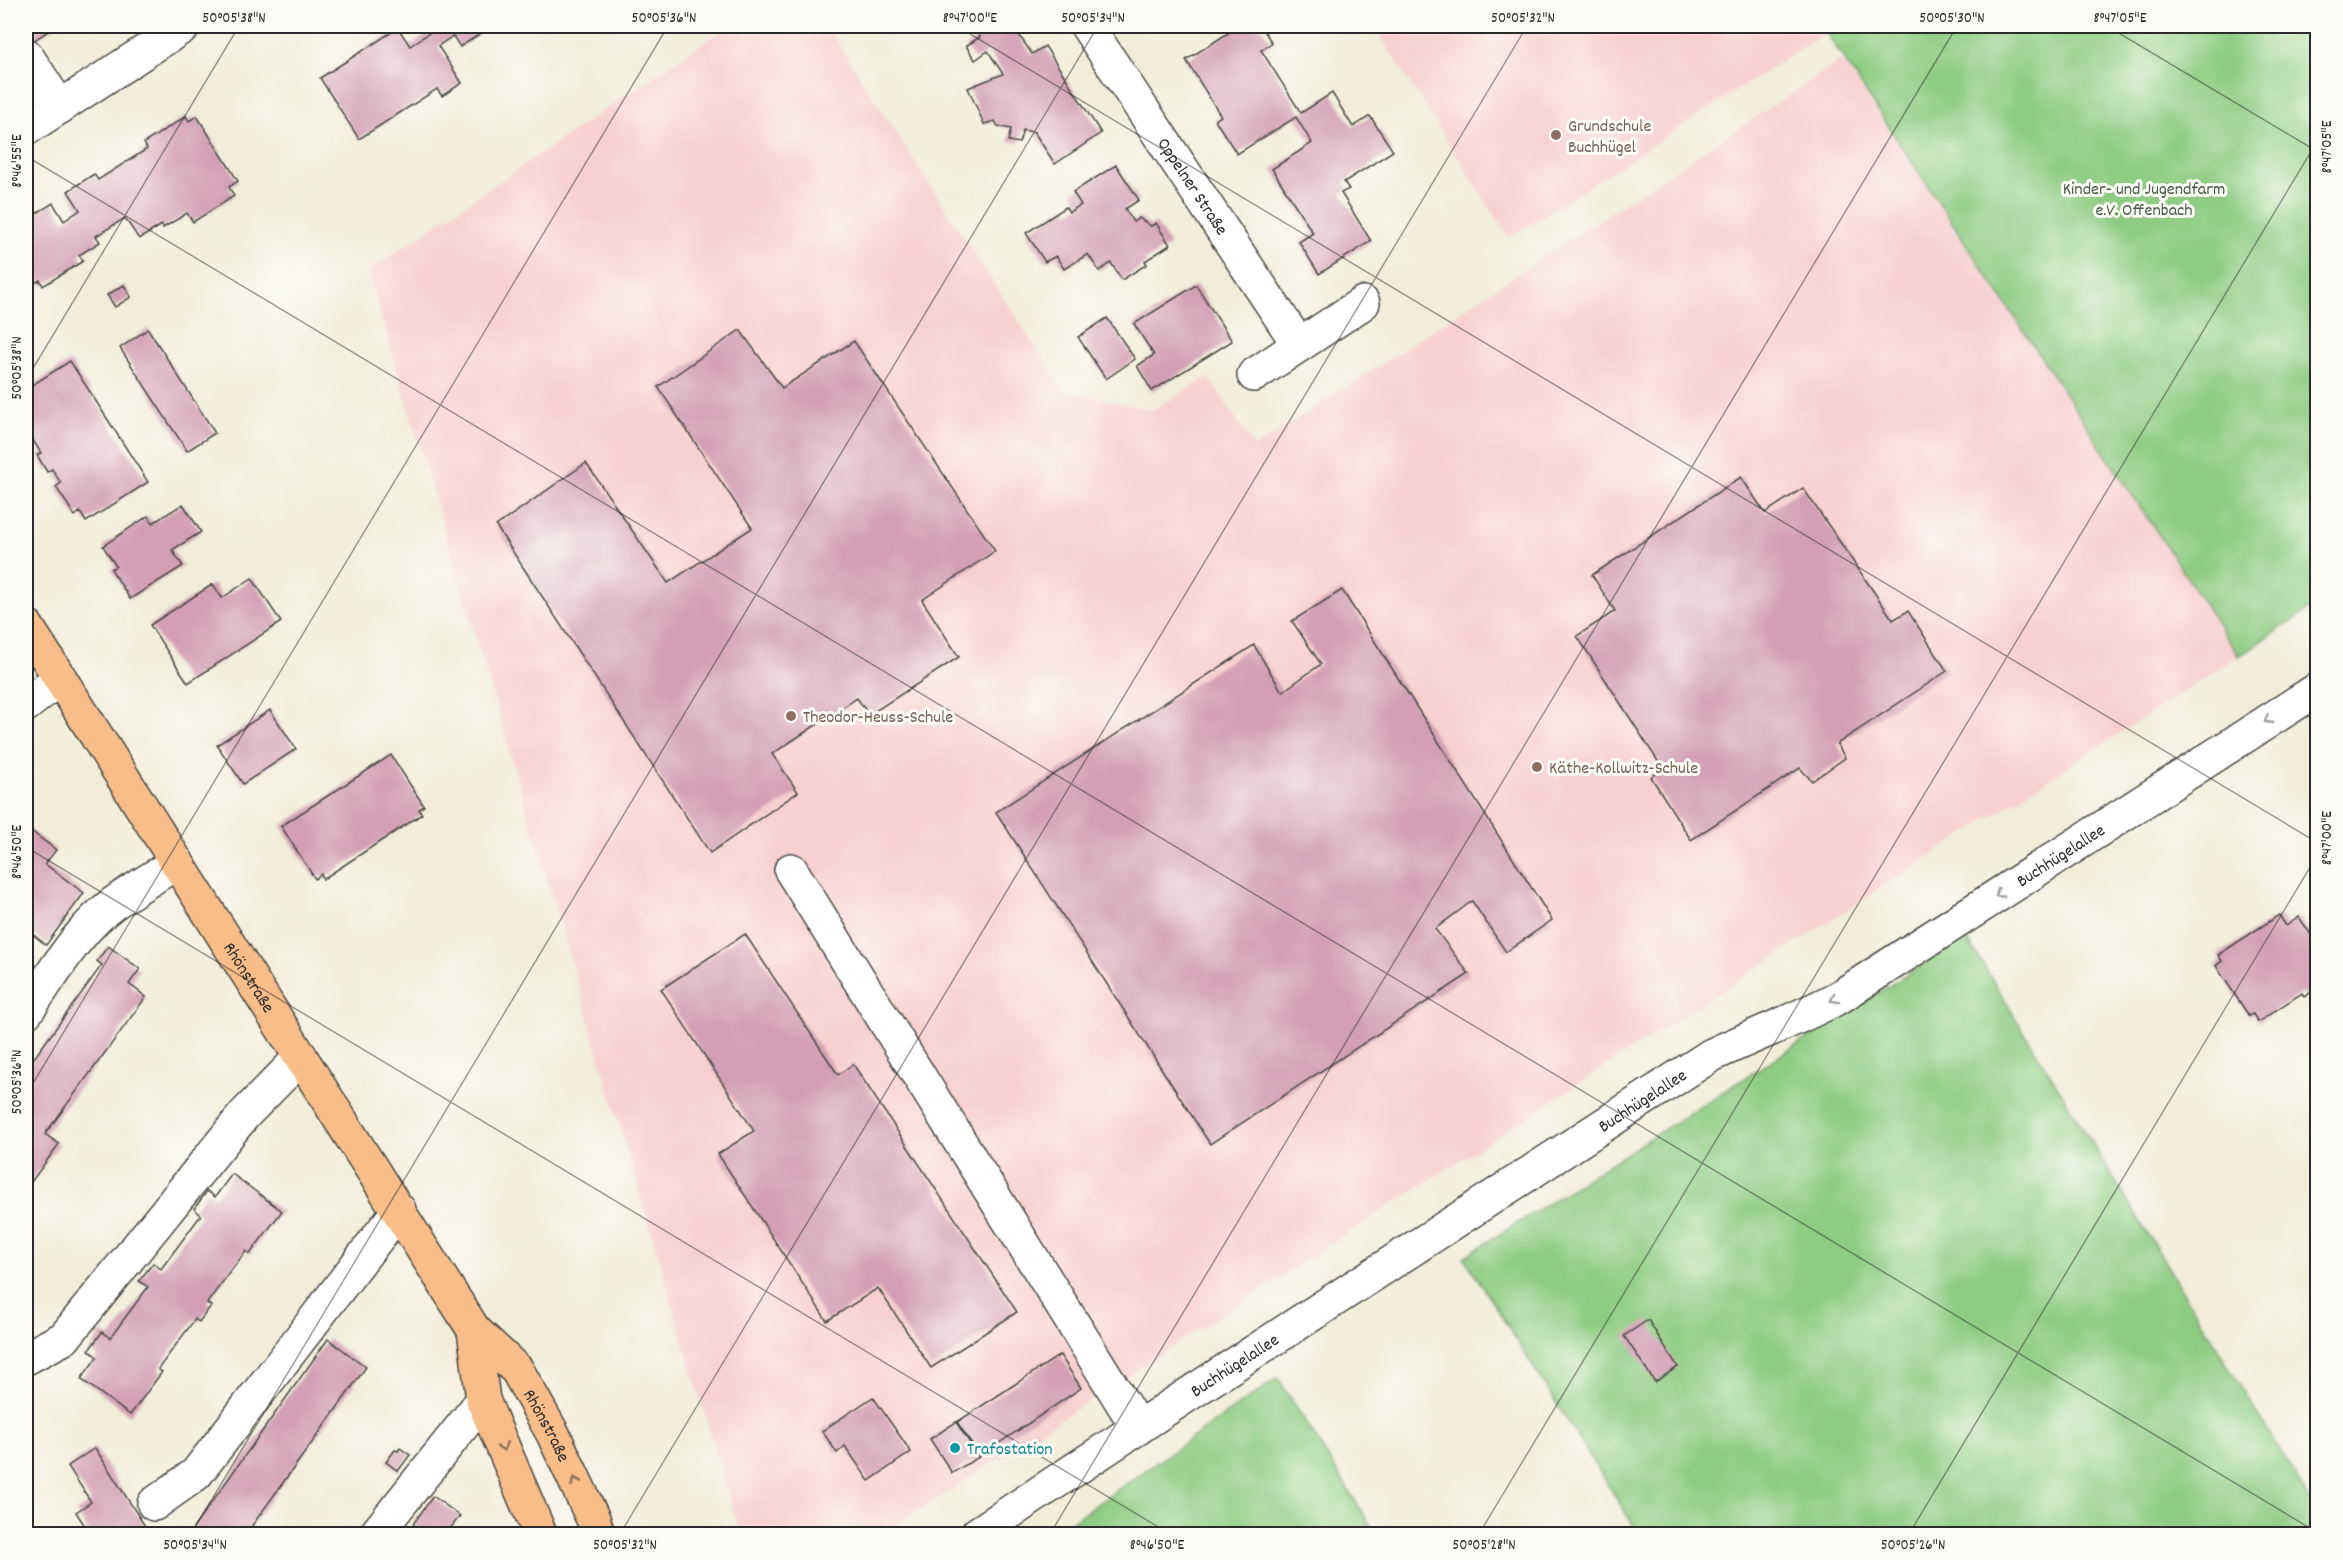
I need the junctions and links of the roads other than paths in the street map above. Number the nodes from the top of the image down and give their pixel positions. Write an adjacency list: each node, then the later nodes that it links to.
1 (184, 26): 4 (street)
2 (1087, 26): 7 (street, Oppelner Straße)
3 (26, 55): 4 (street)
4 (60, 107): 5 (street)
5 (26, 129)
6 (1363, 303): 7 (street)
7 (1299, 345): 8 (street)
8 (1254, 375)
9 (26, 625): 10 (main road, Rhönstraße)
10 (60, 678): 12 (street); 13 (main road, Rhönstraße)
11 (2318, 688): 21 (street, Buchhügelallee, one-way to 21)
12 (26, 705)
13 (177, 862): 15 (street); 16 (main road, Rhönstraße)
14 (791, 870): 21 (street)
15 (26, 1012)
16 (301, 1057): 17 (main road, Rhönstraße); 19 (street)
17 (399, 1210): 18 (main road, Rhönstraße); 22 (street)
18 (474, 1330): 20 (main road, Rhönstraße); 25 (main road, Rhönstraße, one-way to 18)
19 (26, 1358)
20 (483, 1400): 23 (street); 24 (main road, Rhönstraße, one-way to 24)
21 (1138, 1428): 26 (street, Buchhügelallee)
22 (154, 1504)
23 (376, 1534)
24 (540, 1534)
25 (598, 1534)
26 (977, 1534)

